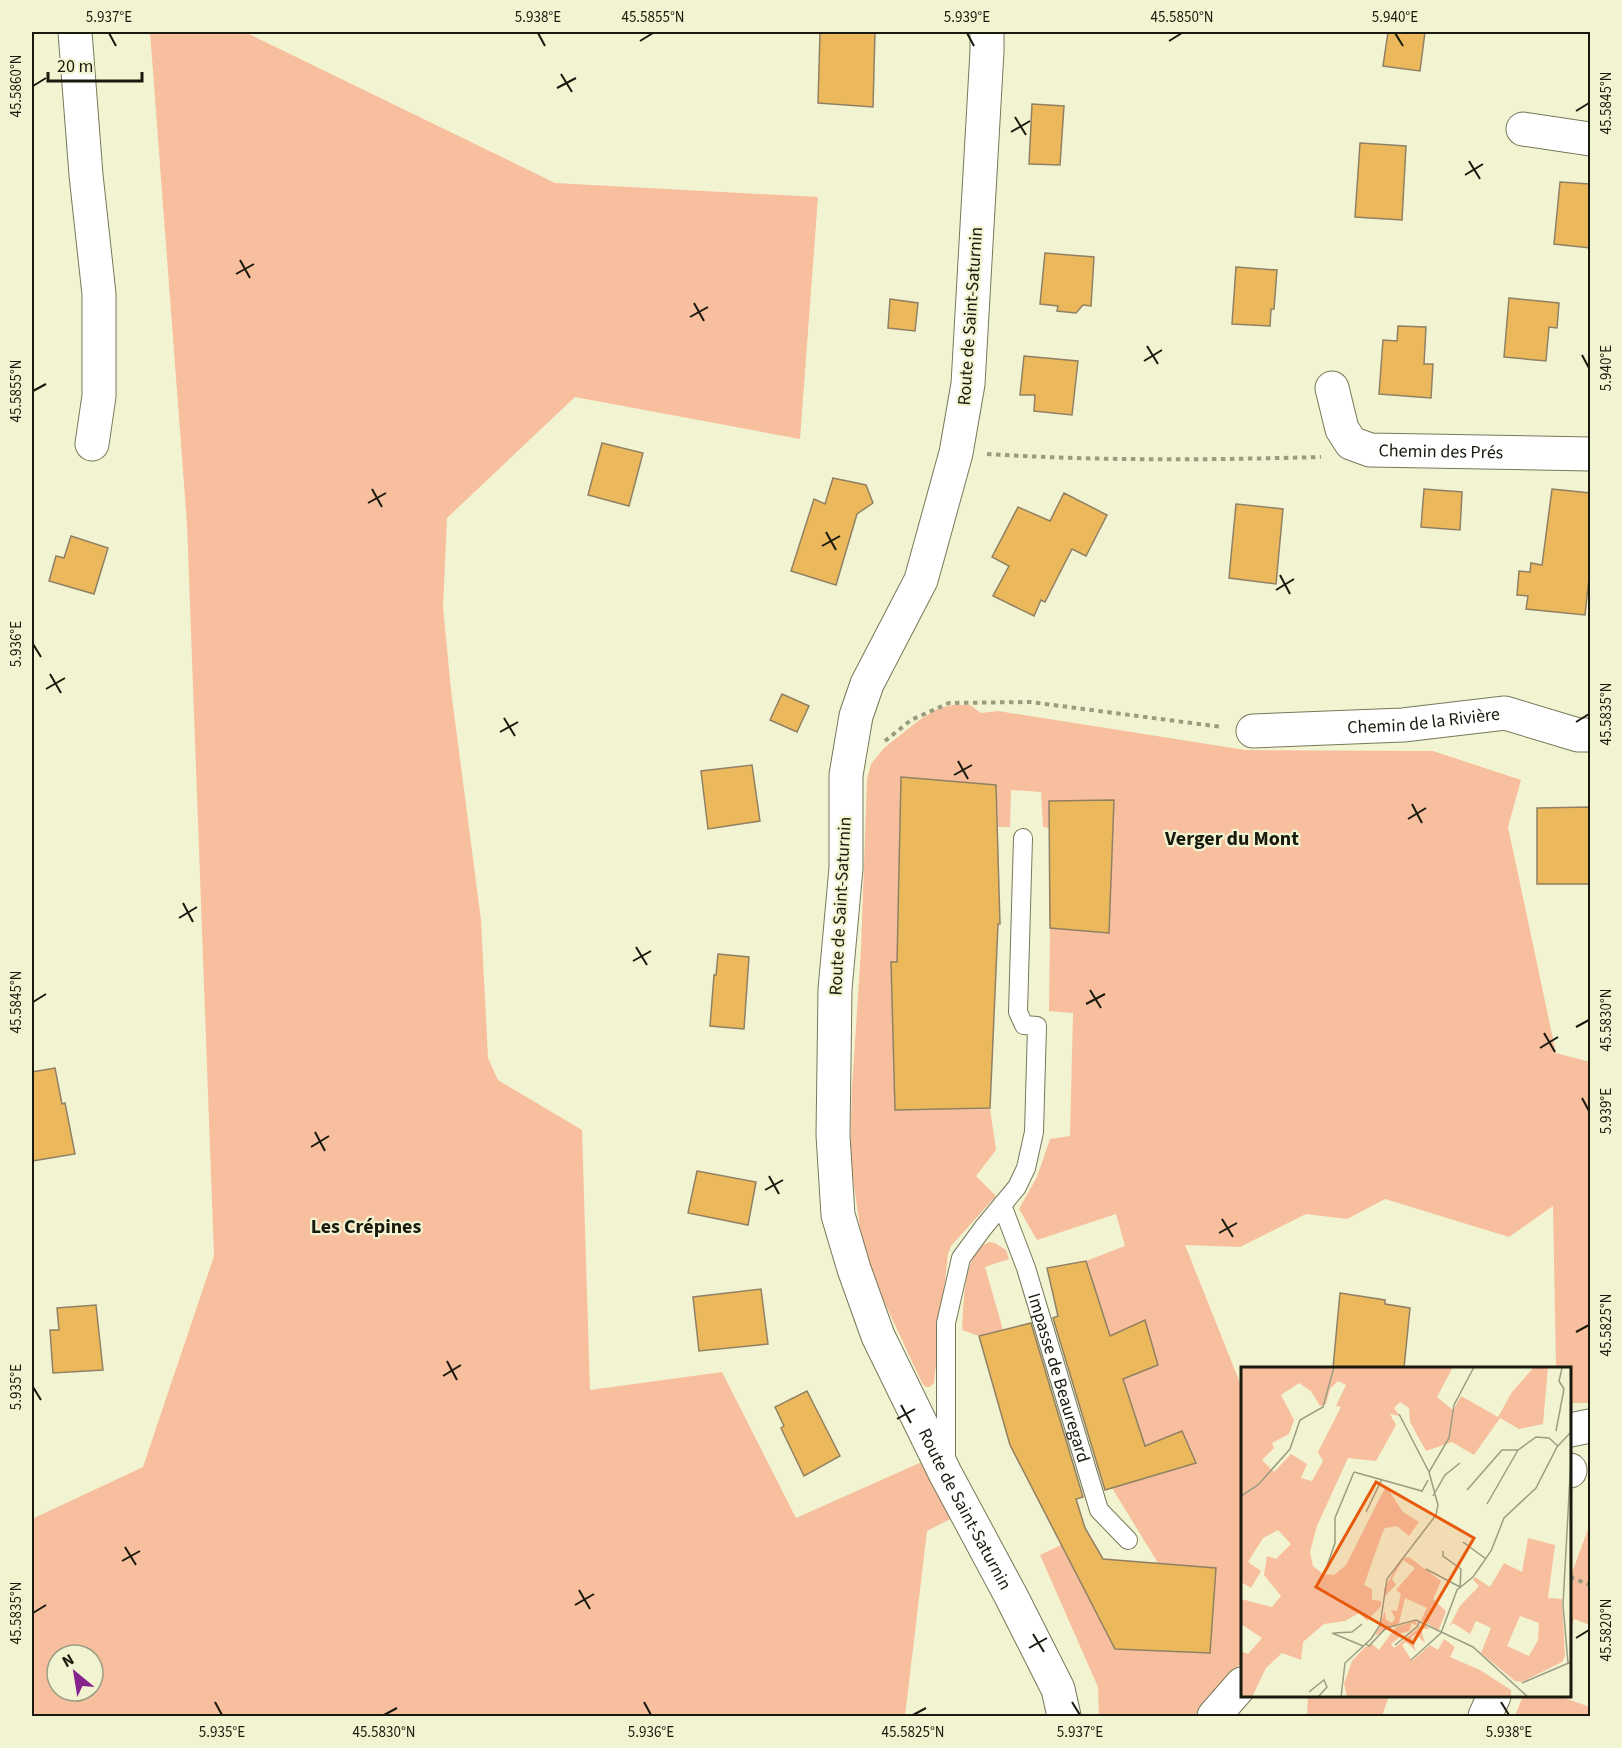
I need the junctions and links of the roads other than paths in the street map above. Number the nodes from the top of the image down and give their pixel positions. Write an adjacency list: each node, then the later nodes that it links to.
1 (75, 32): 6 (street)
2 (987, 32): 14 (street, Route de Saint-Saturnin)
3 (1523, 129): 4 (street)
4 (1590, 139)
5 (1332, 388): 7 (street, Chemin des Prés)
6 (92, 444)
7 (1590, 454)
8 (1253, 731): 9 (street, Chemin de la Rivière)
9 (1590, 735)
10 (1023, 837): 11 (lane)
11 (1002, 1205): 14 (lane); 15 (lane, Impasse de Beauregard)
12 (1590, 1426): 13 (street)
13 (1571, 1430)
14 (945, 1473): 18 (street, Route de Saint-Saturnin)
15 (1128, 1540)
16 (1241, 1685): 19 (street)
17 (1493, 1697): 20 (street)
18 (1064, 1716)
19 (1214, 1716)
20 (1485, 1716)

